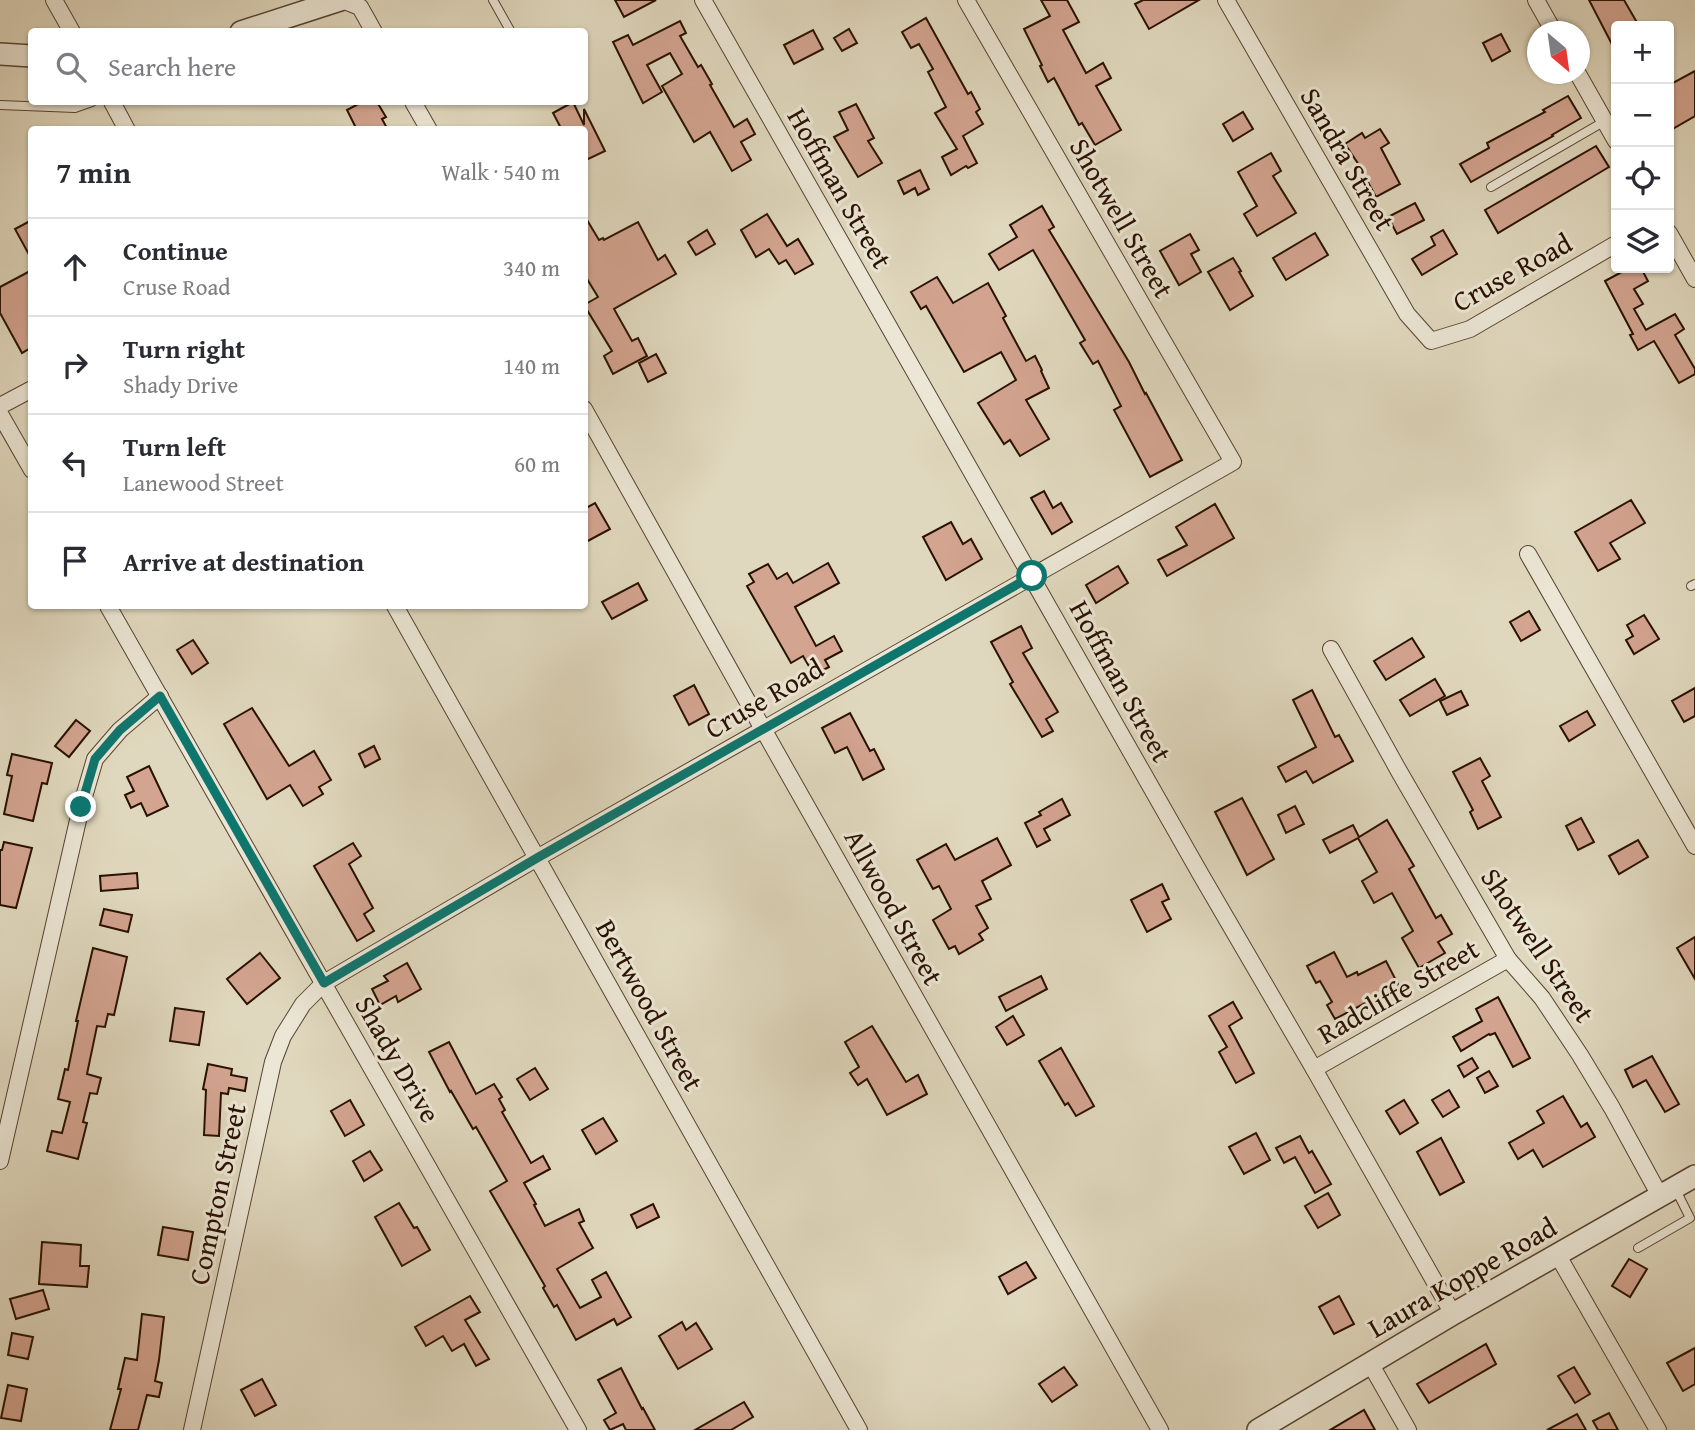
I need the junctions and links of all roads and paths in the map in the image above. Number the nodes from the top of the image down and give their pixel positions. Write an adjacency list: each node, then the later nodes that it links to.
1 (54, 0): 9 (street)
2 (341, 0): 10 (street); 11 (street)
3 (492, 0): 12 (lane)
4 (703, 0): 36 (street, Hoffman Street)
5 (966, 0): 33 (street, Shotwell Street)
6 (1226, 0): 28 (street, Sandra Street)
7 (1536, 0): 8 (street)
8 (1548, 21)
9 (70, 28)
10 (254, 28)
11 (372, 28)
12 (509, 28)
13 (0, 54): 14 (street)
14 (28, 56)
15 (1584, 84): 20 (street)
16 (0, 105): 17 (lane)
17 (84, 105)
18 (114, 105): 21 (street)
19 (415, 105): 22 (street)
20 (1605, 121): 23 (street); 24 (lane)
21 (125, 126)
22 (427, 126)
23 (1611, 132)
24 (1491, 187)
25 (1674, 242): 27 (street)
26 (1611, 247): 28 (street, Cruse Road)
27 (1695, 279)
28 (1431, 341)
29 (28, 391): 30 (street)
30 (0, 406)
31 (0, 414): 34 (street)
32 (588, 416): 41 (street, Allwood Street)
33 (1233, 462): 36 (street, Cruse Road)
34 (28, 463)
35 (1528, 554): 42 (street)
36 (1032, 576): 41 (street, Cruse Road); 46 (street, Hoffman Street)
37 (110, 609): 40 (street, Shady Drive)
38 (397, 609): 43 (street, Bertwood Street)
39 (1331, 649): 44 (street, Shotwell Street)
40 (160, 696): 45 (street, Shady Drive); 47 (street)
41 (763, 729): 43 (street, Cruse Road); 57 (street, Allwood Street)
42 (1695, 846)
43 (537, 858): 45 (street, Cruse Road); 56 (street, Bertwood Street)
44 (1508, 958): 46 (street, Radcliffe Street); 49 (street, Shotwell Street)
45 (324, 983): 54 (street, Compton Street); 55 (street, Shady Drive)
46 (1314, 1069): 52 (street, Hoffman Street)
47 (0, 1161)
48 (1695, 1176): 49 (street, Laura Koppe Road)
49 (1667, 1192): 50 (lane); 51 (street, Laura Koppe Road)
50 (1639, 1248)
51 (1557, 1254): 52 (street, Laura Koppe Road); 60 (street)
52 (1453, 1314): 53 (street, Laura Koppe Road)
53 (1370, 1363): 58 (street, Laura Koppe Road); 59 (street)
54 (192, 1430)
55 (578, 1430)
56 (859, 1430)
57 (1160, 1430)
58 (1258, 1430)
59 (1408, 1430)
60 (1658, 1430)

